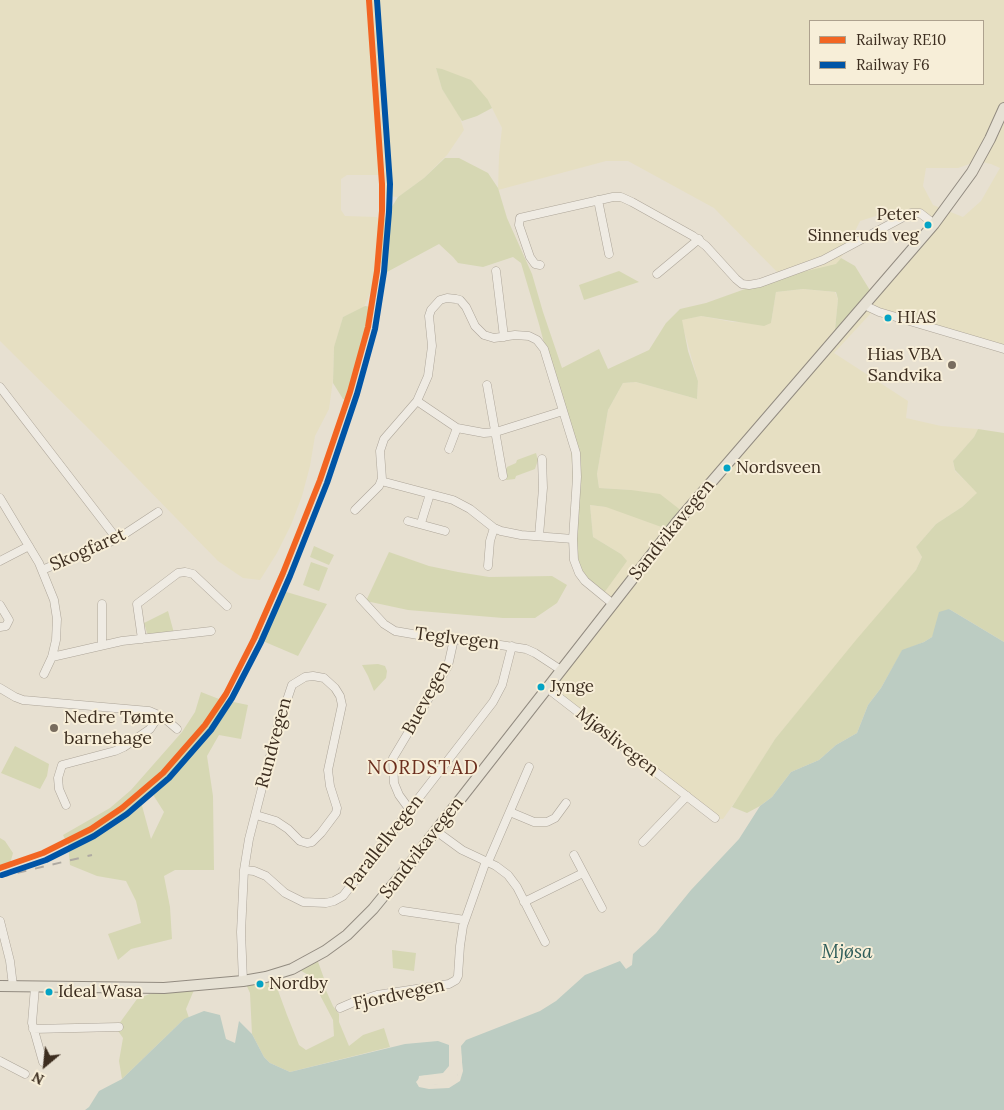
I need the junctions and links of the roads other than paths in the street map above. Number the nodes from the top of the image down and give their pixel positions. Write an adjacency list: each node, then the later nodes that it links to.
1 (1004, 108): 3 (main road, Sandvikavegen)
2 (598, 200): 4 (street); 5 (street); 6 (street)
3 (934, 224): 4 (street); 9 (main road, Sandvikavegen)
4 (699, 239): 8 (street)
5 (609, 254)
6 (540, 265)
7 (496, 271): 10 (street)
8 (657, 274)
9 (864, 305): 11 (street); 39 (main road, Sandvikavegen)
10 (504, 336): 14 (street); 15 (street)
11 (1004, 350)
12 (487, 385): 17 (street)
13 (0, 387): 31 (street)
14 (417, 401): 16 (street); 21 (street)
15 (563, 411): 17 (street); 32 (street)
16 (457, 428): 17 (street); 18 (street)
17 (496, 432): 20 (street)
18 (449, 449)
19 (542, 459): 30 (street)
20 (503, 476)
21 (381, 481): 22 (street); 24 (street)
22 (430, 494): 27 (street); 28 (street)
23 (0, 498): 33 (street)
24 (356, 510)
25 (158, 512): 31 (street, Skogfaret)
26 (408, 521): 27 (street)
27 (421, 523): 29 (street)
28 (494, 528): 30 (street); 35 (street)
29 (445, 531)
30 (539, 536): 32 (street)
31 (118, 539): 36 (street, Skogfaret)
32 (573, 539): 39 (street)
33 (29, 546): 34 (street); 36 (street)
34 (0, 561)
35 (488, 566)
36 (42, 570): 48 (street)
37 (360, 598): 45 (street, Teglvegen)
38 (102, 604): 46 (street)
39 (613, 604): 49 (main road, Sandvikavegen)
40 (0, 605): 42 (street)
41 (227, 606): 44 (street)
42 (0, 627)
43 (211, 631): 44 (street)
44 (142, 638): 46 (street)
45 (454, 640): 47 (street, Teglvegen); 59 (street, Buevegen)
46 (102, 645): 48 (street)
47 (512, 646): 49 (street, Teglvegen); 59 (street, Parallellvegen)
48 (52, 657): 50 (street)
49 (562, 670): 52 (main road, Sandvikavegen)
50 (44, 674)
51 (0, 688): 53 (street)
52 (547, 688): 56 (street, Mjøslivegen); 63 (main road, Sandvikavegen)
53 (159, 715): 54 (street); 58 (street)
54 (177, 728)
55 (529, 766): 60 (street, Fjordvegen)
56 (687, 796): 62 (street, Mjøslivegen); 64 (street)
57 (566, 803): 60 (street)
58 (66, 805)
59 (410, 810): 67 (street, Parallellvegen)
60 (510, 812): 66 (street, Fjordvegen)
61 (256, 815): 61 (street, Rundvegen); 67 (street, Rundvegen)
62 (715, 818)
63 (436, 831): 66 (street); 76 (main road, Sandvikavegen)
64 (644, 842)
65 (574, 855): 68 (street)
66 (487, 861): 69 (street); 72 (street, Fjordvegen)
67 (244, 870): 76 (street, Rundvegen)
68 (583, 873): 69 (street); 70 (street)
69 (524, 902): 74 (street)
70 (602, 908)
71 (403, 911): 72 (street)
72 (465, 920): 80 (street, Fjordvegen)
73 (0, 921): 75 (street)
74 (545, 942)
75 (3, 947): 78 (street)
76 (243, 981): 79 (main road, Sandvikavegen)
77 (0, 986): 78 (main road, Sandvikavegen)
78 (13, 986): 79 (main road, Sandvikavegen)
79 (35, 987): 82 (street)
80 (340, 1008)
81 (118, 1027): 82 (street)
82 (33, 1029): 84 (street)
83 (0, 1061): 85 (street)
84 (43, 1062)
85 (25, 1074)

